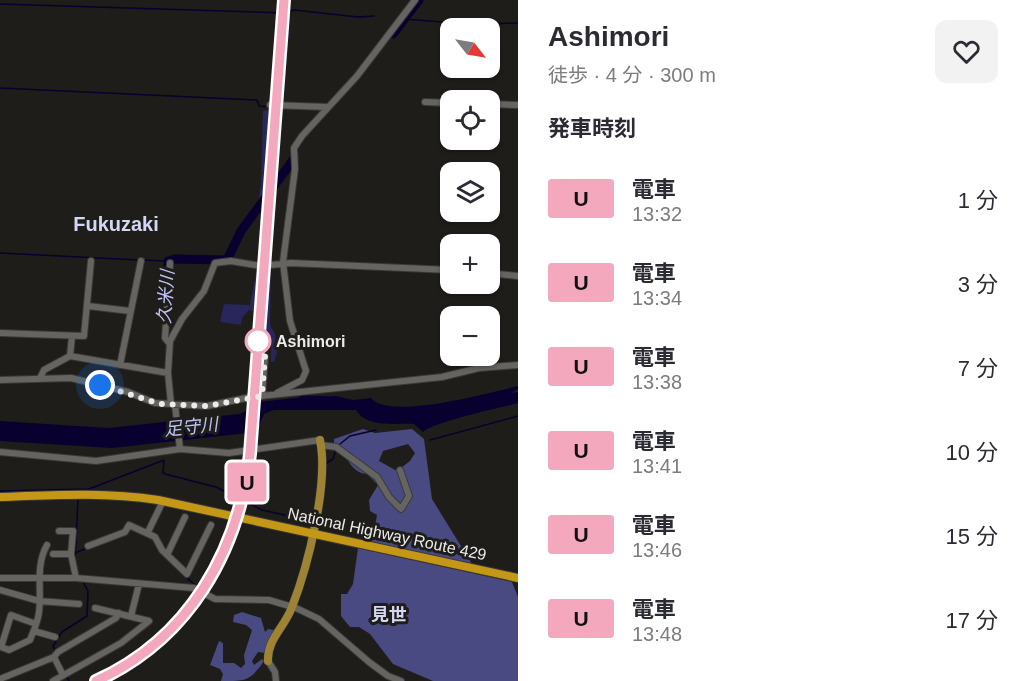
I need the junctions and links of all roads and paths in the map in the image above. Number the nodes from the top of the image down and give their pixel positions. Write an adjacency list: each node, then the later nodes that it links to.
1 (414, 0): 7 (street)
2 (425, 102): 3 (street)
3 (440, 102)
4 (500, 104): 6 (street)
5 (270, 105): 7 (street)
6 (518, 105)
7 (328, 107): 11 (street)
8 (91, 261): 15 (street)
9 (141, 261): 16 (street)
10 (170, 263): 19 (street)
11 (283, 265): 12 (street); 19 (street); 27 (street)
12 (440, 270)
13 (500, 274): 14 (street)
14 (518, 276)
15 (88, 306): 16 (street); 18 (street)
16 (130, 312): 22 (street)
17 (0, 333): 18 (street)
18 (72, 336): 20 (street)
19 (169, 343): 24 (street)
20 (70, 356): 22 (street); 25 (street)
21 (265, 357): 28 (street)
22 (120, 365): 24 (street)
23 (518, 365): 27 (street)
24 (168, 373): 29 (street)
25 (40, 378): 26 (street); 29 (street)
26 (0, 380)
27 (274, 394): 28 (street)
28 (262, 396): 29 (street)
29 (174, 406): 31 (street)
30 (321, 442): 31 (street); 33 (street); 40 (main road)
31 (180, 448): 32 (street)
32 (0, 452)
33 (400, 470)
34 (0, 497): 35 (highway, National Highway Route 429)
35 (163, 501): 39 (street); 40 (highway, National Highway Route 429)
36 (185, 517): 45 (street)
37 (211, 525): 45 (street)
38 (58, 531): 44 (street)
39 (148, 531): 42 (street); 45 (street)
40 (312, 533): 47 (highway, National Highway Route 429); 55 (main road)
41 (47, 545): 48 (street)
42 (88, 546)
43 (53, 554): 44 (street)
44 (71, 555): 49 (street)
45 (167, 555)
46 (0, 578): 48 (street)
47 (518, 578)
48 (39, 579): 49 (street); 52 (street)
49 (76, 579): 50 (street)
50 (139, 584): 55 (street); 57 (street)
51 (0, 590): 52 (street)
52 (39, 602): 53 (street); 60 (street)
53 (79, 604)
54 (95, 608): 56 (street)
55 (292, 608): 63 (main road); 68 (street)
56 (119, 613): 57 (street); 62 (street)
57 (132, 616): 58 (street)
58 (149, 621): 59 (street); 64 (street)
59 (157, 624)
60 (35, 627): 60 (street); 61 (street)
61 (55, 637)
62 (56, 654): 64 (street); 65 (street)
63 (268, 661): 67 (street)
64 (65, 674): 66 (street)
65 (0, 679)
66 (53, 681)
67 (276, 681)
68 (401, 681)

